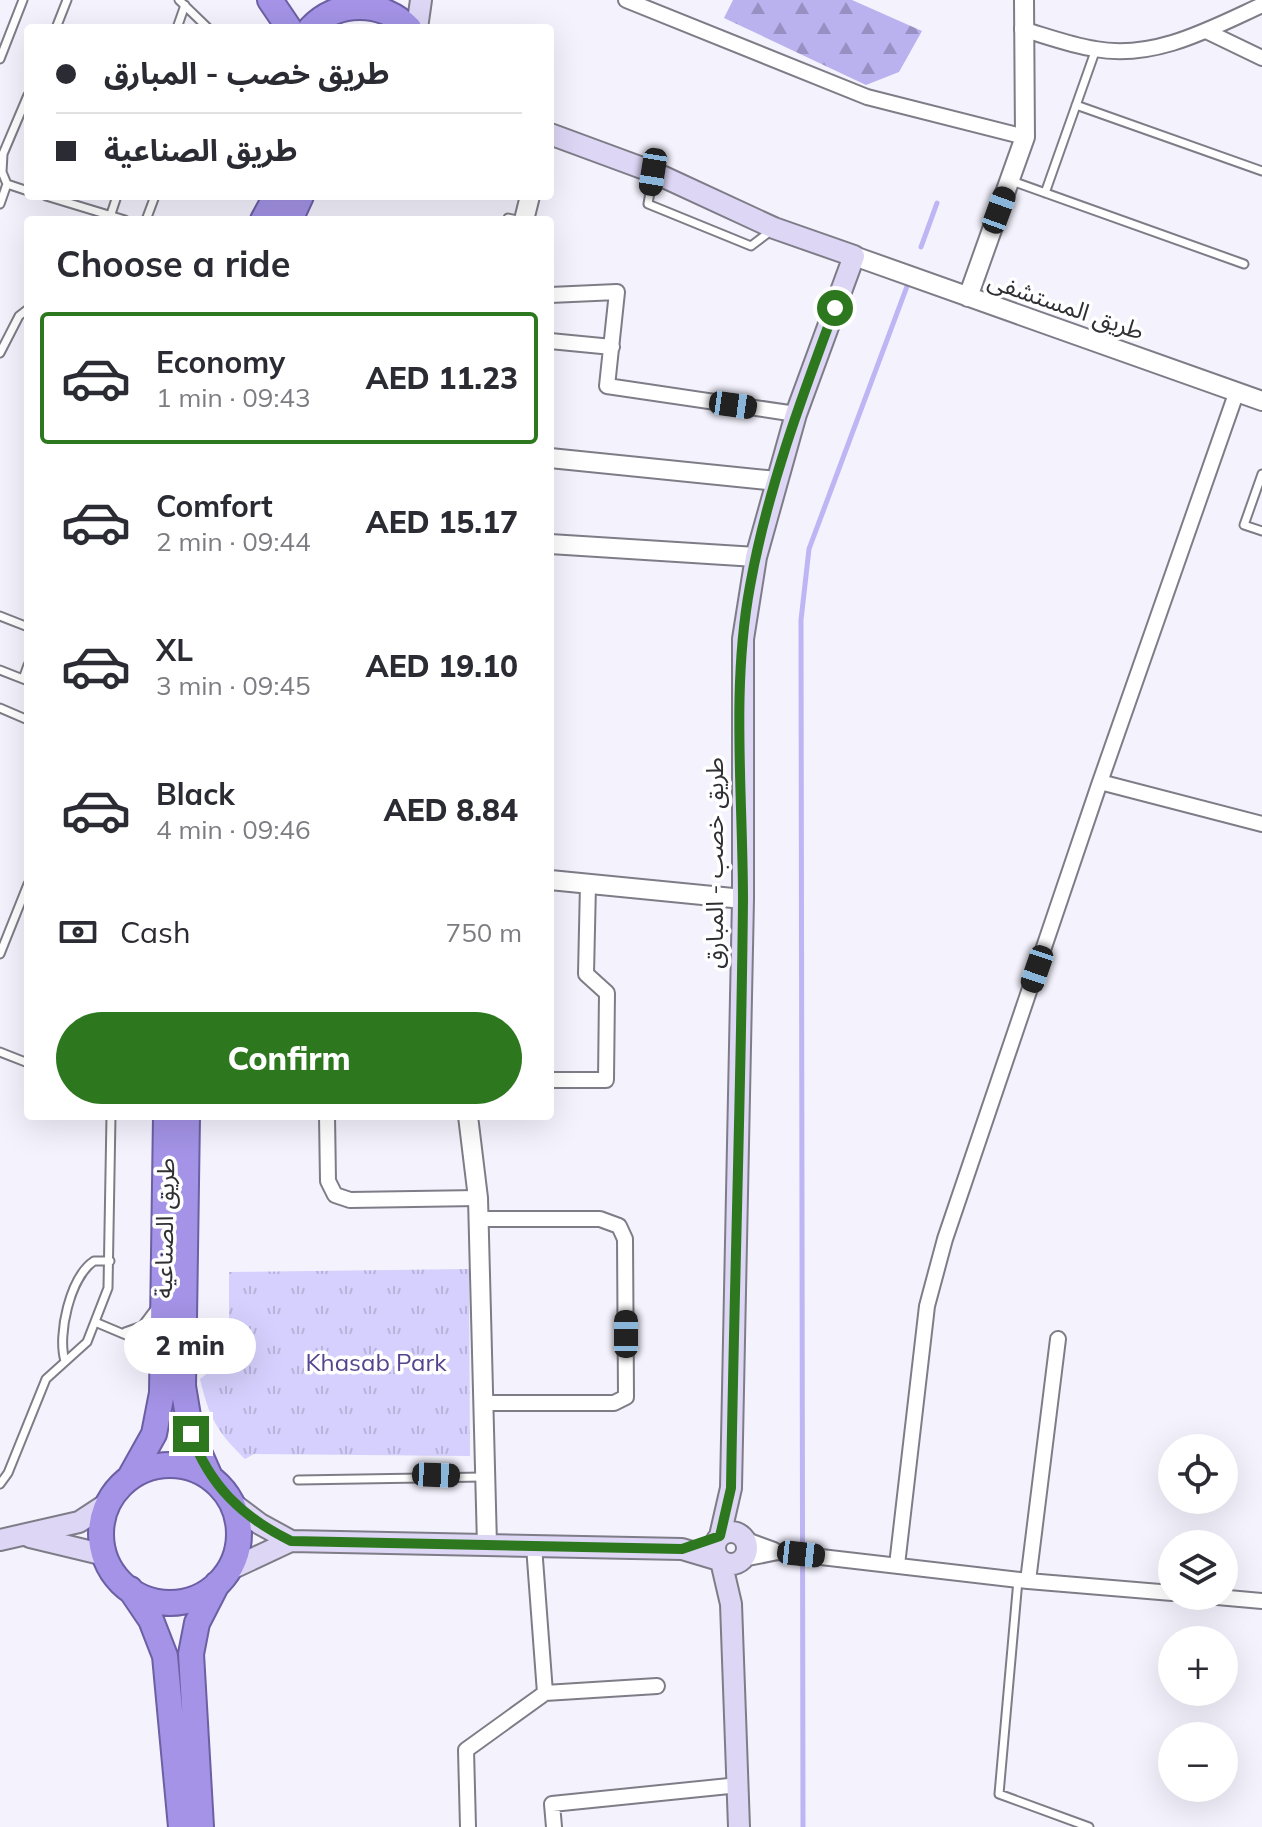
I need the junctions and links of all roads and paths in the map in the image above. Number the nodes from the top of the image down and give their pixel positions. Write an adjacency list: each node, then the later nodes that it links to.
1 (23, 0): 21 (lane)
2 (67, 0): 10 (lane)
3 (270, 0): 13 (highway)
4 (421, 0): 16 (main road)
5 (626, 0): 25 (street)
6 (1024, 0): 17 (street)
7 (358, 1): 14 (highway); 15 (highway)
8 (182, 3): 11 (lane); 12 (lane)
9 (1262, 5): 18 (street)
10 (58, 24)
11 (178, 24)
12 (204, 24)
13 (286, 24)
14 (315, 24)
15 (405, 24)
16 (418, 24)
17 (1022, 29): 19 (street); 25 (street)
18 (1206, 31): 19 (street); 20 (street)
19 (1096, 49): 23 (lane)
20 (1262, 58)
21 (0, 59)
22 (24, 104): 29 (lane)
23 (1076, 105): 26 (lane); 31 (lane)
24 (554, 135): 27 (main road)
25 (1025, 137): 28 (street)
26 (1262, 171)
27 (653, 172): 37 (main road); 37 (lane)
28 (1010, 181): 31 (lane); 41 (street)
29 (7, 184): 30 (lane); 34 (lane)
30 (24, 190)
31 (1045, 193): 39 (lane)
32 (60, 200): 35 (lane)
33 (116, 200): 35 (lane)
34 (0, 204)
35 (111, 214): 36 (lane)
36 (116, 216)
37 (774, 228): 38 (main road)
38 (854, 256): 41 (street, طريق المستشفى); 48 (main road, طريق خصب - المبارق)
39 (1244, 264)
40 (554, 295): 44 (street)
41 (968, 297): 46 (street, طريق المستشفى)
42 (24, 312): 45 (lane)
43 (554, 341): 44 (street)
44 (612, 347): 48 (street)
45 (0, 353)
46 (1237, 391): 47 (street, طريق المستشفى); 61 (street)
47 (1262, 401)
48 (796, 414): 51 (main road, طريق خصب - المبارق)
49 (554, 458): 51 (street)
50 (1262, 474): 52 (lane)
51 (777, 481): 54 (main road, طريق خصب - المبارق)
52 (1262, 531)
53 (554, 544): 54 (street)
54 (756, 557): 66 (main road, طريق خصب - المبارق)
55 (0, 616): 56 (lane)
56 (24, 625)
57 (0, 670): 58 (lane)
58 (24, 680)
59 (0, 708): 60 (lane)
60 (24, 718)
61 (1100, 782): 62 (street); 103 (street)
62 (1262, 824)
63 (554, 880): 64 (street)
64 (588, 884): 66 (street); 70 (street)
65 (24, 894): 67 (lane)
66 (743, 899): 91 (main road, طريق خصب - المبارق)
67 (0, 954)
68 (0, 1052): 69 (lane)
69 (24, 1061)
70 (554, 1080)
71 (111, 1120): 78 (lane)
72 (166, 1120): 79 (highway, طريق الصناعية)
73 (187, 1120): 87 (highway, طريق الصناعية)
74 (327, 1120): 76 (street)
75 (468, 1120): 76 (street)
76 (478, 1198): 77 (street)
77 (478, 1219): 85 (street); 85 (street)
78 (110, 1261): 80 (lane); 83 (lane)
79 (165, 1291): 81 (lane); 84 (highway, طريق الصناعية)
80 (95, 1322): 81 (lane); 83 (lane)
81 (122, 1332): 84 (lane)
82 (1058, 1339): 105 (street)
83 (65, 1361): 90 (lane)
84 (163, 1374): 86 (highway, طريق الصناعية)
85 (484, 1403): 88 (street)
86 (130, 1477): 87 (highway); 92 (highway)
87 (210, 1477): 93 (highway)
88 (486, 1477): 89 (lane); 98 (street)
89 (298, 1480)
90 (0, 1484)
91 (731, 1488): 95 (main road, طريق خصب - المبارق); 101 (main road, طريق خصب - المبارق)
92 (108, 1503): 94 (main road); 102 (highway)
93 (232, 1503): 97 (main road); 104 (highway)
94 (26, 1536): 96 (main road); 102 (main road)
95 (719, 1537): 100 (main road); 101 (main road)
96 (0, 1540)
97 (291, 1541): 98 (main road); 104 (main road)
98 (487, 1545): 99 (main road)
99 (534, 1546): 100 (main road); 111 (street)
100 (682, 1549): 101 (main road)
101 (735, 1553): 103 (street); 112 (main road, طريق خصب - المبارق)
102 (105, 1555): 106 (highway)
103 (897, 1565): 105 (street)
104 (223, 1577): 106 (highway); 114 (highway)
105 (1023, 1580): 107 (street); 118 (lane)
106 (130, 1589): 113 (highway)
107 (1158, 1592)
108 (1238, 1599): 109 (street)
109 (1262, 1601)
110 (657, 1686): 111 (street)
111 (545, 1693): 115 (street)
112 (739, 1785): 116 (street); 117 (main road, طريق خصب - المبارق)
113 (181, 1827)
114 (201, 1827)
115 (468, 1827)
116 (554, 1827)
117 (739, 1827)
118 (1089, 1827)

